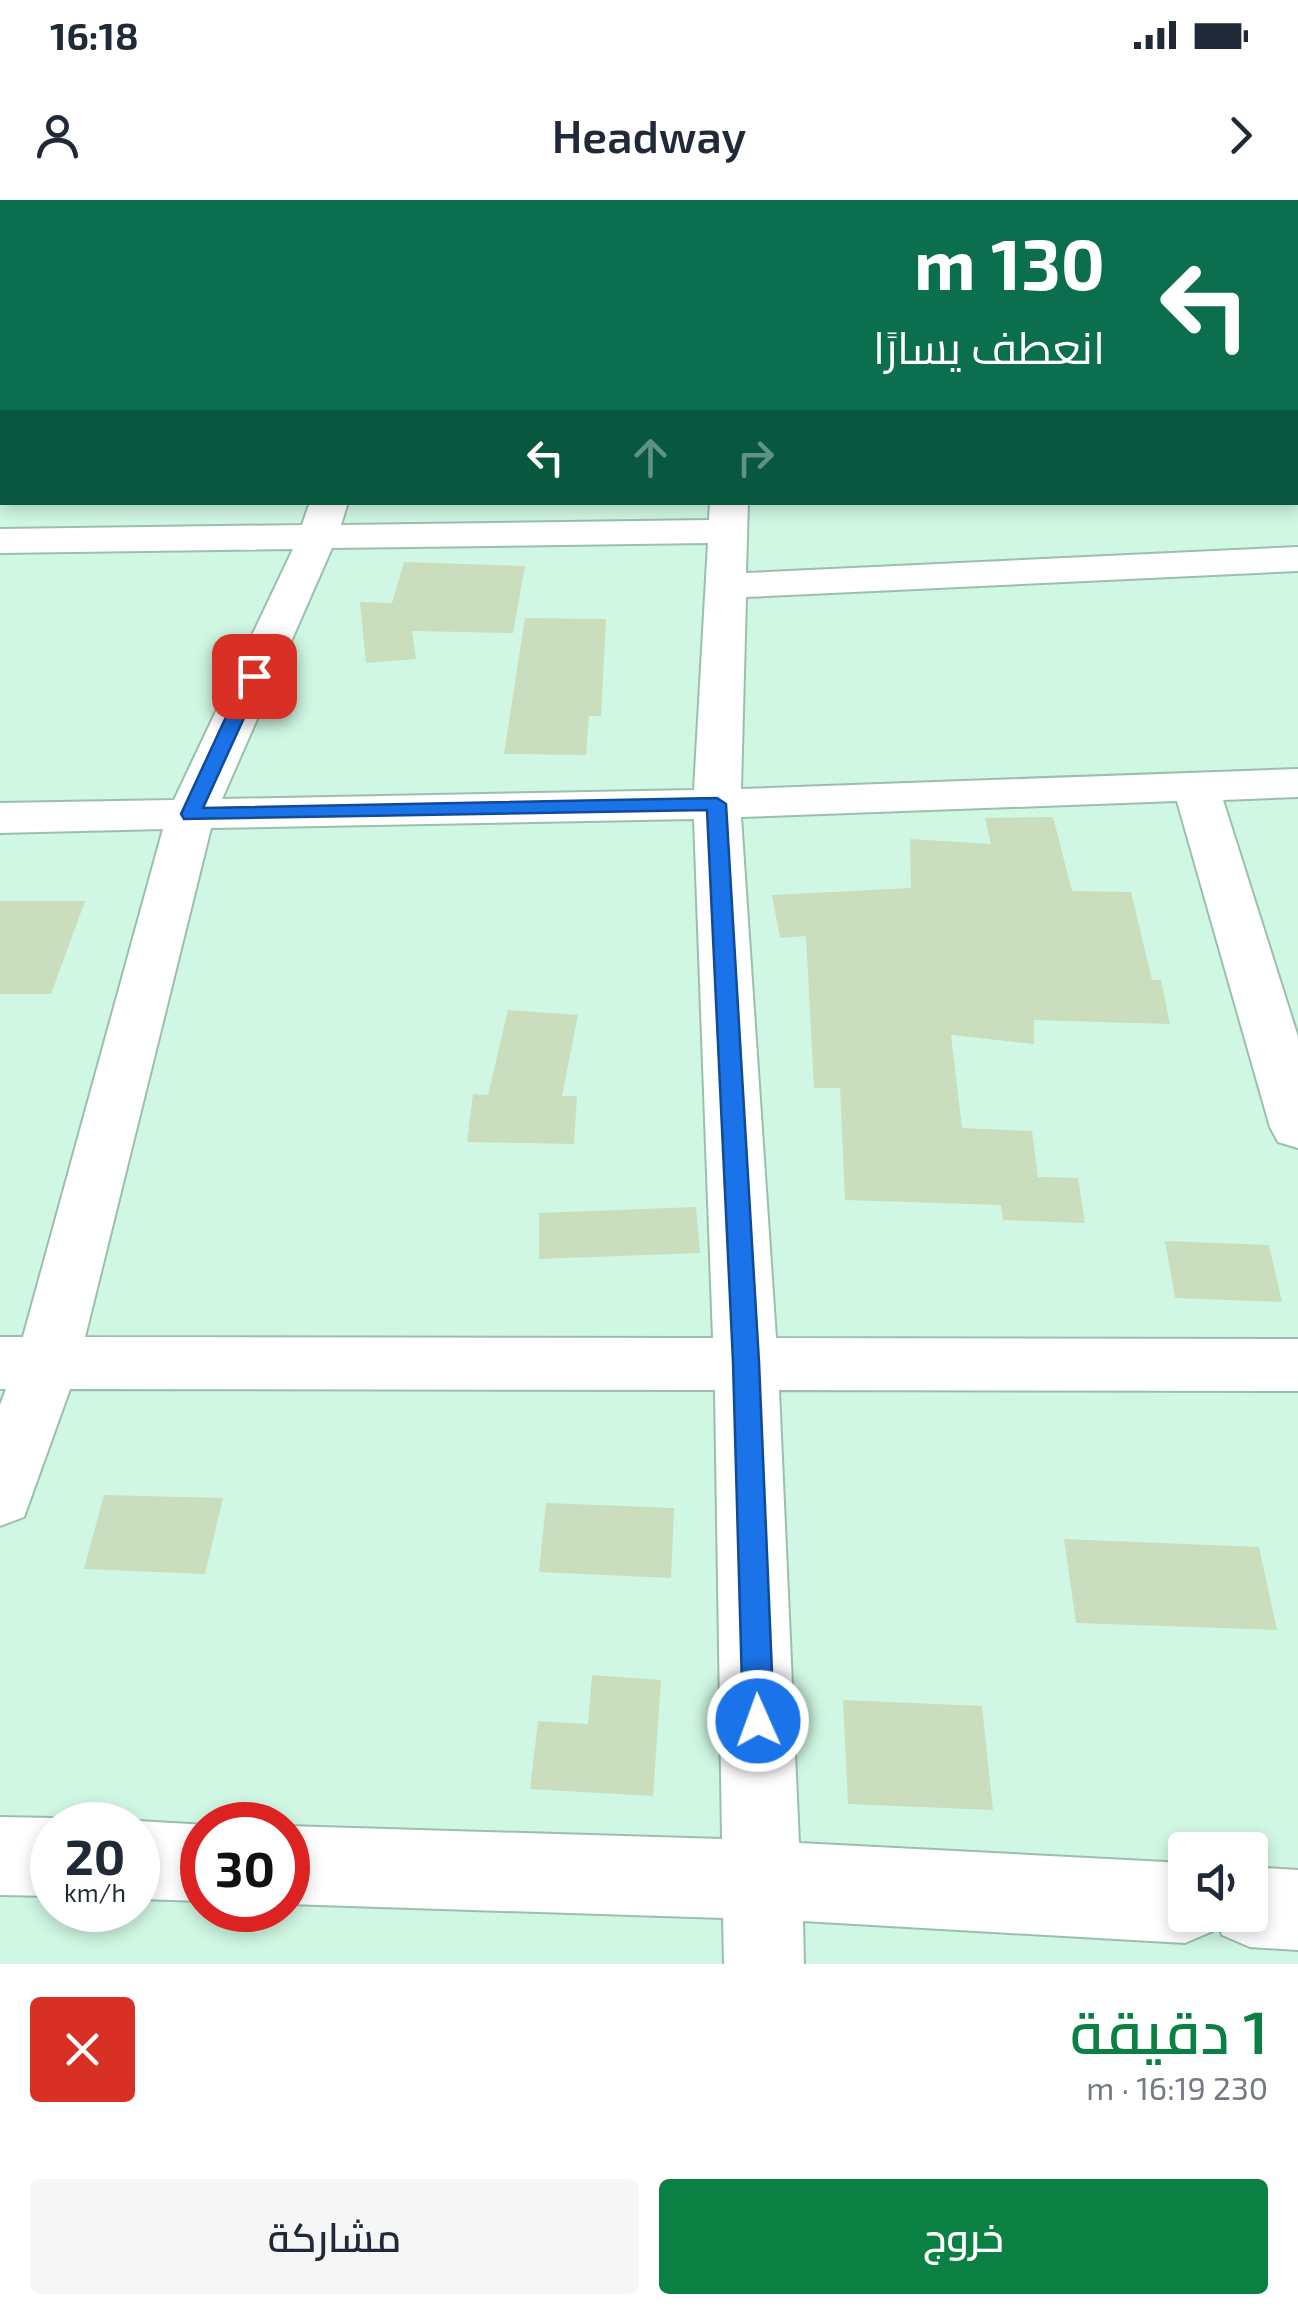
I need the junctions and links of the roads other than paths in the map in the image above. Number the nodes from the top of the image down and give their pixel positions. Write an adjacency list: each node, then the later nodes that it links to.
1 (323, 520): 2 (street); 3 (street); 8 (street)
2 (0, 540)
3 (728, 540): 4 (street); 7 (street)
4 (1298, 559)
5 (1298, 783): 6 (street)
6 (1196, 786): 7 (street); 10 (street)
7 (717, 804): 8 (street); 11 (street)
8 (190, 814): 9 (street); 12 (street)
9 (0, 818)
10 (1298, 1128)
11 (746, 1362): 12 (street); 13 (street); 18 (street)
12 (24, 1364): 14 (street)
13 (1298, 1365)
14 (0, 1496)
15 (0, 1856): 16 (street)
16 (30, 1857)
17 (310, 1866): 18 (street)
18 (764, 1880): 19 (street); 22 (street)
19 (1168, 1902)
20 (1268, 1908): 21 (street)
21 (1298, 1910)
22 (764, 1964)

